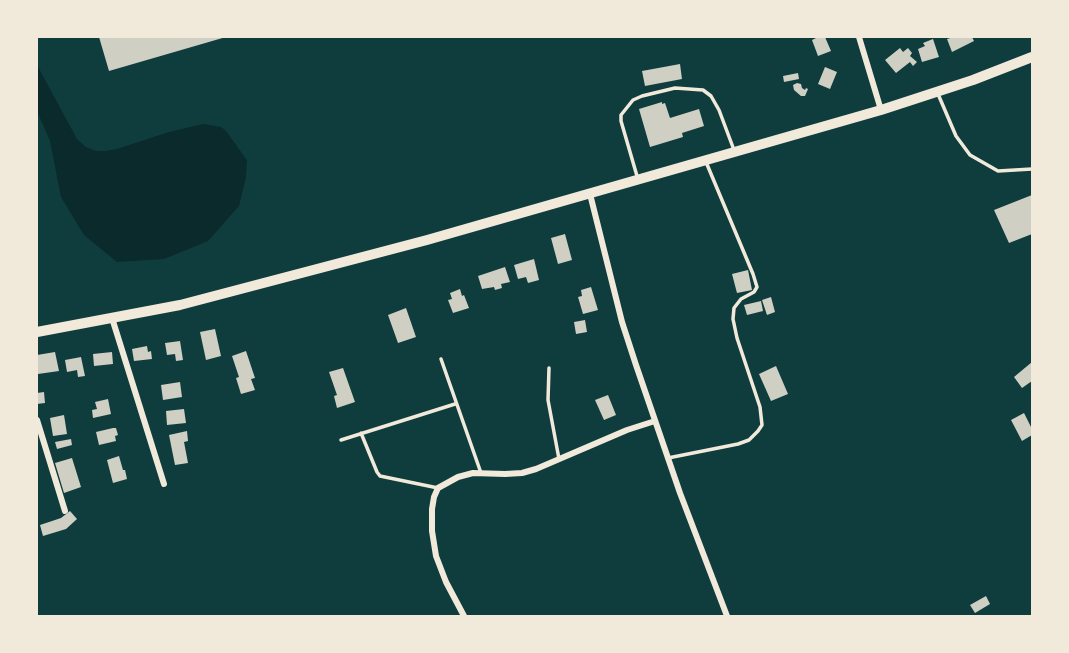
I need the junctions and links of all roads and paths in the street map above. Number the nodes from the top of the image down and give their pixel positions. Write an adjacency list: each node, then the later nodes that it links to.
1 (859, 37): 4 (street)
2 (1032, 57): 3 (main road)
3 (937, 92): 4 (main road); 7 (lane)
4 (881, 110): 5 (main road)
5 (735, 152): 6 (main road); 8 (lane)
6 (706, 160): 8 (main road); 19 (lane)
7 (1032, 169)
8 (638, 180): 9 (main road)
9 (590, 194): 10 (main road); 16 (street)
10 (112, 318): 11 (main road); 22 (street)
11 (37, 332)
12 (441, 359): 14 (lane)
13 (549, 368): 20 (lane)
14 (455, 404): 17 (lane); 21 (lane)
15 (37, 420): 24 (street)
16 (655, 421): 19 (street); 20 (street)
17 (361, 433): 18 (lane); 23 (lane)
18 (341, 440)
19 (668, 458): 26 (street)
20 (559, 459): 21 (street)
21 (481, 473): 23 (street)
22 (164, 484)
23 (438, 488): 25 (street)
24 (65, 511)
25 (464, 616)
26 (727, 616)

